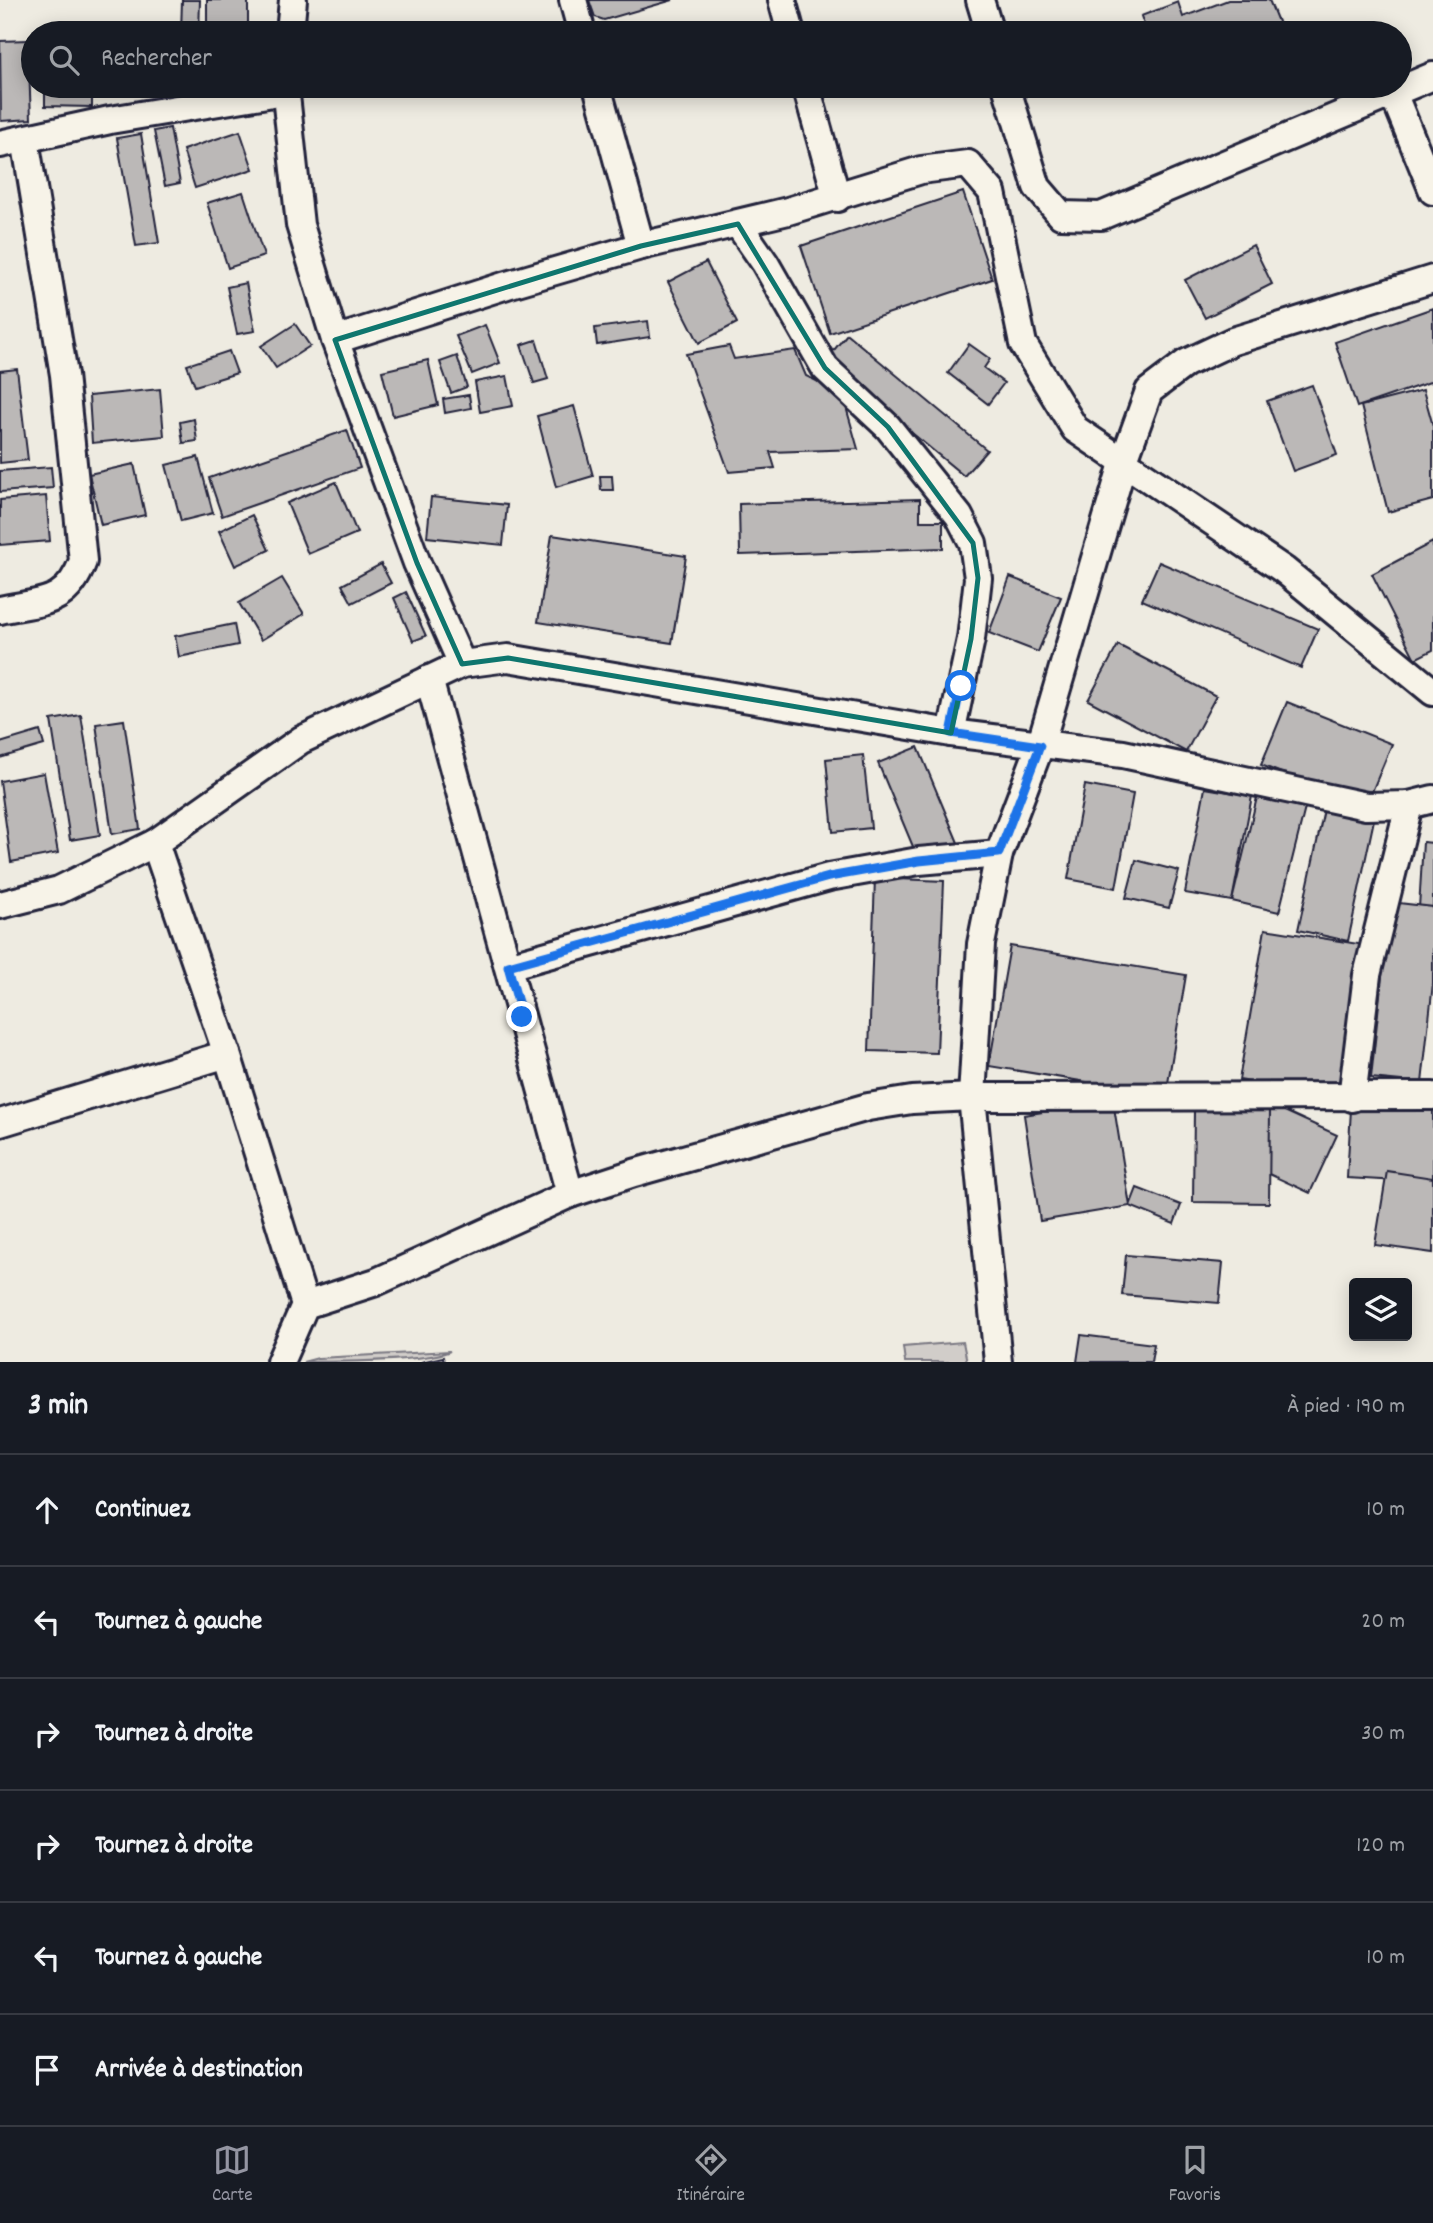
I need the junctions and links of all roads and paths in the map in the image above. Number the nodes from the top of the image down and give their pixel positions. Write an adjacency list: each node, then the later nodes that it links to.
1 (293, 0): 5 (street)
2 (573, 0): 6 (street)
3 (782, 0): 7 (street)
4 (980, 0): 8 (street)
5 (291, 21)
6 (579, 21)
7 (788, 21)
8 (986, 21)
9 (1433, 76): 10 (street)
10 (1412, 85)
11 (230, 98): 18 (street)
12 (286, 98): 24 (street)
13 (600, 98): 22 (street)
14 (809, 98): 20 (street)
15 (1010, 98): 16 (street)
16 (1381, 98)
17 (1395, 98): 19 (street)
18 (12, 141): 26 (street)
19 (1433, 191)
20 (837, 198): 21 (street); 25 (street)
21 (738, 225): 22 (street); 30 (street)
22 (641, 246): 24 (street)
23 (1433, 279): 25 (street)
24 (335, 340): 27 (street)
25 (1124, 460): 29 (street); 31 (street)
26 (0, 610)
27 (463, 664): 28 (street); 30 (street)
28 (429, 680): 33 (street); 36 (street)
29 (1433, 692)
30 (951, 733): 31 (street)
31 (1040, 746): 32 (street); 34 (street)
32 (1421, 802): 40 (street)
33 (155, 843): 35 (street); 37 (street)
34 (999, 853): 36 (street); 39 (street)
35 (0, 905)
36 (508, 966): 42 (street)
37 (227, 1054): 41 (street); 43 (street)
38 (1433, 1096): 40 (street)
39 (972, 1097): 40 (street); 42 (street); 45 (street)
40 (1352, 1098)
41 (0, 1123)
42 (570, 1194): 43 (street)
43 (305, 1306): 44 (street)
44 (280, 1362)
45 (998, 1362)

